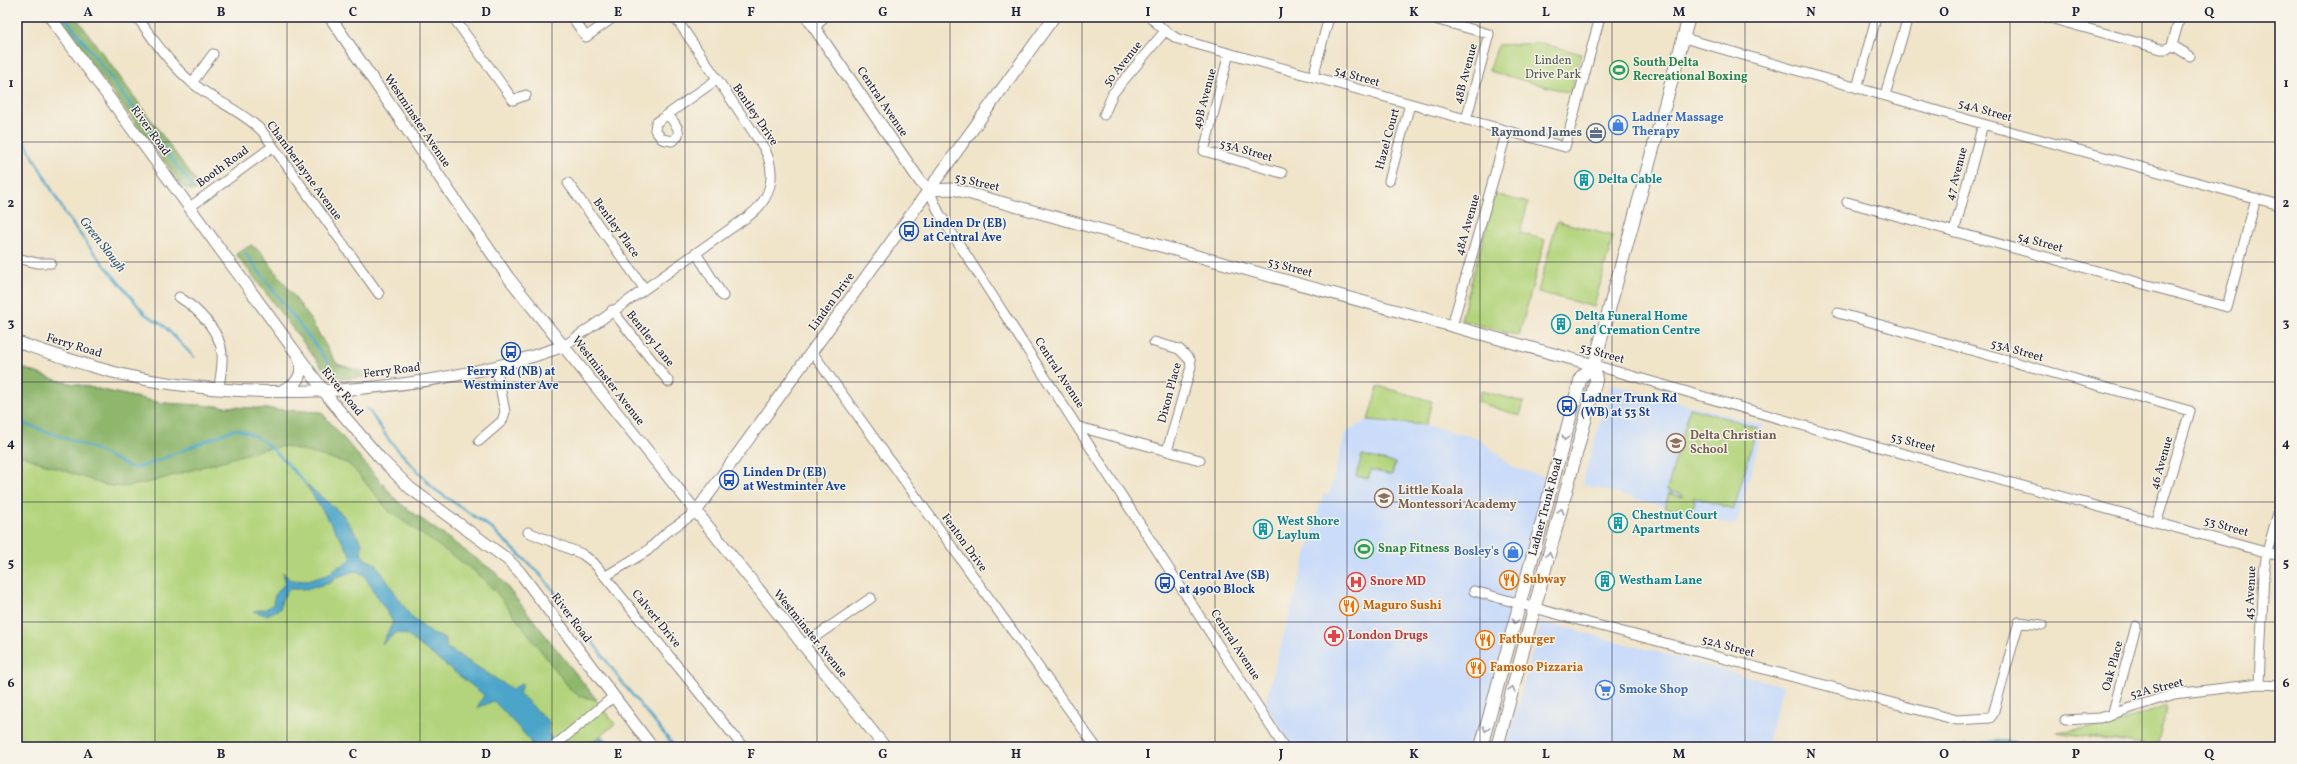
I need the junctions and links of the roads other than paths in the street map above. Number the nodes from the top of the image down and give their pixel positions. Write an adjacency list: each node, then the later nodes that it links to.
1 (50, 17): 48 (street, River Road)
2 (137, 17): 29 (street, Chamberlayne Avenue)
3 (330, 17): 62 (street, Westminster Avenue)
4 (453, 17): 31 (street)
5 (572, 17): 6 (street)
6 (614, 17)
7 (675, 17): 28 (street, Bentley Drive)
8 (807, 17): 20 (street, Central Avenue)
9 (824, 17): 20 (street)
10 (1054, 17): 44 (street, Linden Drive)
11 (1150, 17): 21 (street, 54 Street)
12 (1329, 17): 27 (street)
13 (1427, 17): 36 (street, 48B Avenue)
14 (1600, 17): 38 (street, 54 Street)
15 (1690, 17): 22 (main road, Ladner Trunk Road)
16 (1908, 17): 32 (street)
17 (2046, 17): 23 (street)
18 (2180, 17): 23 (street)
19 (1875, 22): 30 (street)
20 (815, 28): 44 (street, Central Avenue)
21 (1165, 31): 24 (street, 54 Street); 35 (street, 50 Avenue)
22 (1684, 38): 30 (street, 54A Street); 65 (main road, Ladner Trunk Road)
23 (2172, 45): 26 (street)
24 (1230, 53): 27 (street, 54 Street); 40 (street, 49B Avenue)
25 (213, 54): 29 (street)
26 (2190, 56)
27 (1313, 77): 33 (street, 54 Street)
28 (716, 80): 34 (street); 50 (street, Bentley Drive)
29 (192, 83): 39 (street, Chamberlayne Avenue)
30 (1857, 88): 32 (street, 54A Street)
31 (526, 95)
32 (1885, 96): 37 (street, 54A Street)
33 (1410, 104): 36 (street, 54 Street); 42 (street, Hazel Court)
34 (668, 115)
35 (1104, 116)
36 (1466, 120): 38 (street, 54 Street)
37 (1983, 124): 45 (street, 54A Street); 49 (street, 47 Avenue)
38 (1507, 131): 59 (street, 48A Avenue)
39 (272, 147): 48 (street, Booth Road); 54 (street, Chamberlayne Avenue)
40 (1204, 151): 41 (street, 53A Street)
41 (1282, 173)
42 (1389, 181)
43 (568, 183): 53 (street, Bentley Place)
44 (929, 190): 59 (street, 53 Street); 63 (street, Linden Drive); 72 (street, Central Avenue)
45 (2256, 198): 47 (street, 54A Street); 49 (street, 54 Street)
46 (1847, 202): 49 (street, 54 Street)
47 (2280, 205)
48 (190, 207): 64 (street, River Road)
49 (1954, 232)
50 (696, 253): 53 (street, Bentley Drive); 55 (street)
51 (17, 258): 52 (street)
52 (51, 263)
53 (644, 288): 57 (street, Bentley Drive)
54 (379, 294)
55 (723, 296)
56 (179, 297): 68 (street)
57 (612, 310): 62 (street, Bentley Drive); 67 (street, Bentley Lane)
58 (1838, 313): 71 (street, 53A Street)
59 (1452, 326): 65 (street, 53 Street)
60 (17, 342): 68 (street, Ferry Road)
61 (1154, 342): 74 (street, Dixon Place)
62 (564, 346): 66 (street, Ferry Road); 77 (street, Westminster Avenue)
63 (812, 352): 77 (street, Linden Drive); 99 (street, Fenton Drive)
64 (298, 356): 69 (street, River Road); 70 (street)
65 (1594, 365): 78 (street, 53 Street); 85 (main road, Ladner Trunk Road, one-way to 85); 86 (main road, Ladner Trunk Road, one-way to 65)
66 (496, 366): 69 (street, Ferry Road); 73 (street)
67 (669, 382)
68 (219, 388): 70 (street, Ferry Road)
69 (322, 389): 70 (street, Ferry Road); 92 (street, River Road)
70 (274, 391)
71 (2190, 411): 78 (street, 46 Avenue)
72 (1079, 427): 74 (street); 100 (street, Central Avenue)
73 (479, 441)
74 (1167, 451): 75 (street)
75 (1200, 460)
76 (2280, 506): 80 (street, 45 Avenue)
77 (695, 513): 82 (street, Linden Drive); 89 (street, Westminster Avenue)
78 (2157, 521): 80 (street, 53 Street)
79 (528, 532): 82 (street, Calvert Drive)
80 (2267, 552): 81 (street, 53 Street); 90 (street, 45 Avenue)
81 (2280, 556)
82 (606, 576): 97 (street, Calvert Drive)
83 (1474, 591): 85 (street, 52A Street)
84 (871, 598): 89 (street)
85 (1520, 603): 86 (street, 52A Street); 101 (main road, Ladner Trunk Road, one-way to 101)
86 (1535, 607): 87 (street, 52A Street); 102 (main road, Ladner Trunk Road, one-way to 86)
87 (2042, 625)
88 (2136, 626): 93 (street, Oak Place)
89 (802, 646): 98 (street, Westminster Avenue)
90 (2259, 684): 91 (street, 52A Street); 93 (street, 52A Street)
91 (2280, 685)
92 (614, 697): 95 (street); 96 (street, River Road)
93 (2113, 712): 94 (street, 52A Street)
94 (2065, 720)
95 (553, 747)
96 (652, 747)
97 (743, 747)
98 (884, 747)
99 (1096, 747)
100 (1284, 747)
101 (1481, 747)
102 (1497, 747)

